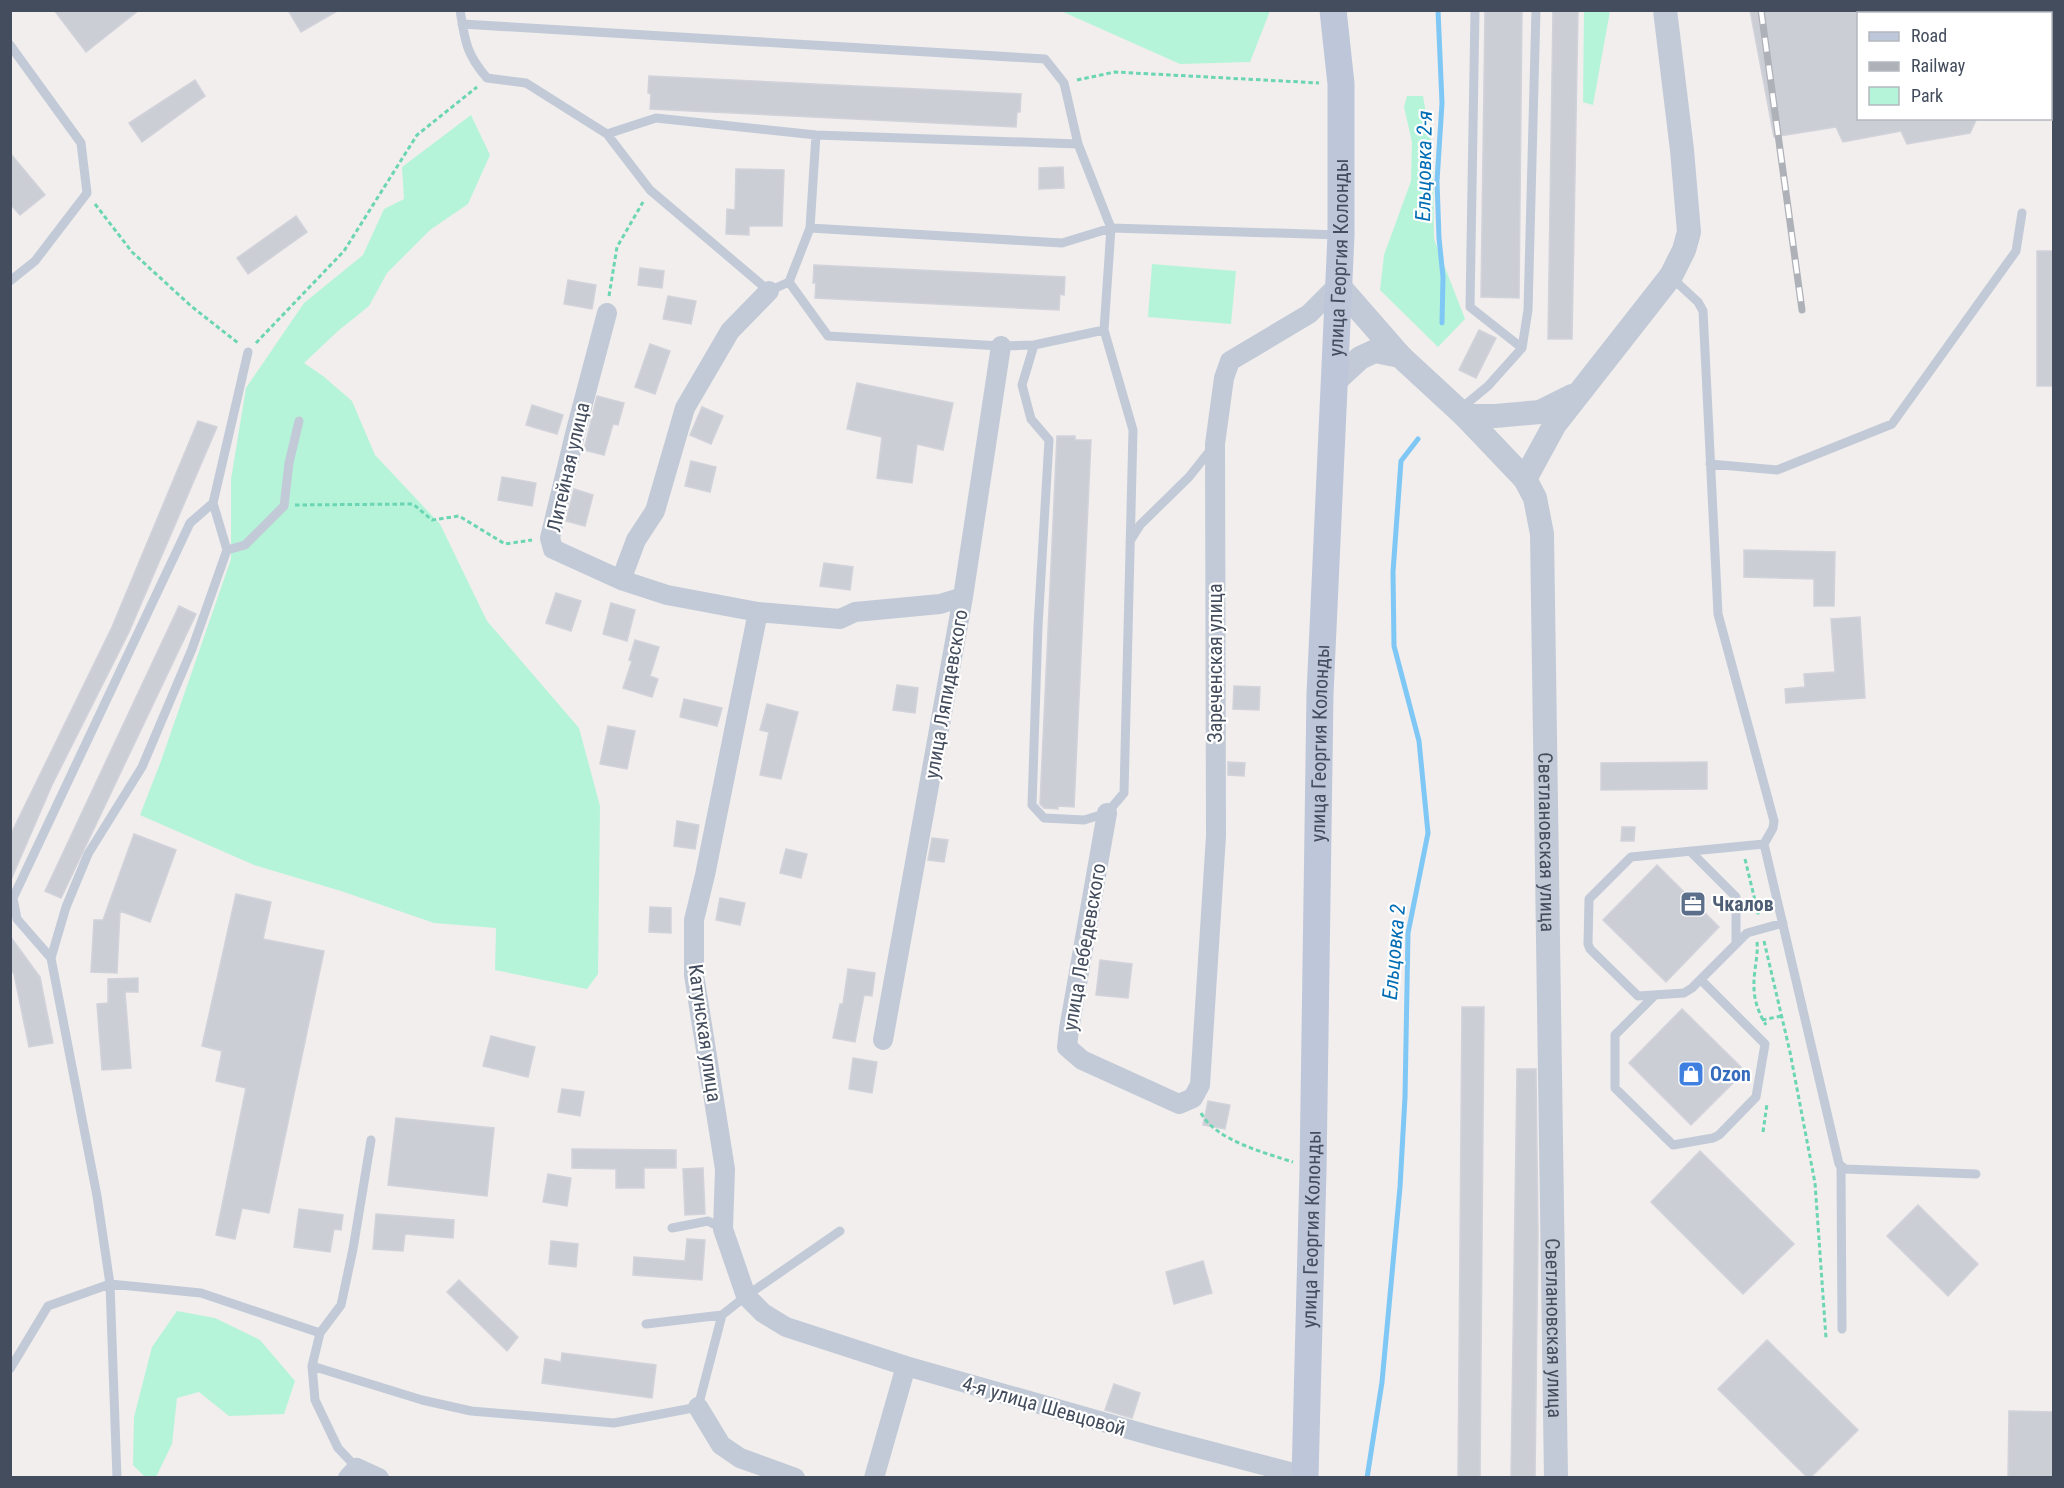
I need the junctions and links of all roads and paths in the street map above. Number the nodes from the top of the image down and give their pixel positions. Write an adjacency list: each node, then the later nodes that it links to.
1 (460, 10): 6 (lane)
2 (1333, 10): 10 (main road, улица Георгия Колонды)
3 (1475, 10): 29 (lane)
4 (1536, 10): 29 (lane)
5 (1665, 10): 20 (street)
6 (462, 24): 8 (lane); 9 (lane)
7 (10, 45): 15 (lane)
8 (488, 78): 11 (lane); 30 (path)
9 (1064, 83): 10 (path); 13 (lane)
10 (1341, 84): 19 (main road, улица Георгия Колонды)
11 (607, 134): 12 (lane); 14 (lane)
12 (816, 135): 13 (lane); 17 (lane)
13 (1078, 144): 18 (lane)
14 (650, 190): 24 (lane); 25 (path)
15 (87, 193): 21 (lane); 30 (path)
16 (2022, 213): 37 (lane)
17 (810, 228): 18 (lane); 22 (lane)
18 (1111, 228): 19 (lane); 26 (lane)
19 (1341, 235): 23 (main road, улица Георгия Колонды)
20 (1671, 276): 33 (street); 37 (lane)
21 (10, 281)
22 (789, 282): 24 (lane); 28 (lane)
23 (1338, 285): 31 (street, Светлановская улица); 32 (main road, улица Георгия Колонды); 36 (street, Зареченская улица)
24 (769, 291): 44 (street)
25 (607, 313): 41 (street, Литейная улица)
26 (1104, 330): 27 (lane); 42 (lane)
27 (1034, 345): 28 (lane); 47 (lane)
28 (1000, 346): 45 (street, улица Ляпидевского)
29 (1522, 348): 34 (lane)
30 (248, 352): 39 (lane)
31 (1400, 356): 32 (street); 34 (street, Светлановская улица)
32 (1335, 381): 63 (main road, улица Георгия Колонды)
33 (1579, 392): 34 (street); 38 (street)
34 (1462, 413): 38 (street, Светлановская улица)
35 (299, 422): 40 (lane)
36 (1215, 444): 42 (lane); 60 (street, Зареченская улица)
37 (1710, 464): 48 (lane)
38 (1524, 479): 86 (street, Светлановская улица)
39 (213, 503): 43 (lane); 54 (lane)
40 (284, 506): 41 (path); 43 (lane)
41 (550, 538): 44 (street, Литейная улица)
42 (1129, 543): 47 (lane)
43 (227, 550): 54 (lane)
44 (621, 580): 46 (street, Литейная улица)
45 (963, 597): 46 (street, Литейная улица); 59 (street, улица Ляпидевского)
46 (758, 612): 66 (street, Катунская улица)
47 (1107, 813): 60 (street, улица Лебедевского)
48 (1764, 844): 49 (lane); 51 (lane)
49 (1742, 846): 50 (lane); 52 (path)
50 (1690, 851): 53 (lane); 56 (lane)
51 (1783, 923): 52 (lane); 62 (lane)
52 (1761, 928): 53 (lane); 57 (path)
53 (1736, 944): 55 (lane)
54 (51, 958): 68 (lane)
55 (1701, 980): 56 (lane); 58 (lane)
56 (1655, 995): 58 (lane)
57 (1782, 1016): 58 (path); 75 (path)
58 (1745, 1023)
59 (884, 1040)
60 (1193, 1098): 63 (path)
61 (371, 1140): 74 (lane)
62 (1841, 1167): 64 (lane); 73 (lane)
63 (1313, 1171): 81 (main road, улица Георгия Колонды)
64 (1976, 1174)
65 (672, 1228): 66 (lane)
66 (723, 1229): 69 (street, Катунская улица)
67 (840, 1231): 69 (lane)
68 (110, 1284): 74 (lane); 78 (lane); 82 (lane)
69 (746, 1296): 70 (lane); 72 (street, Катунская улица)
70 (722, 1315): 71 (lane); 79 (lane)
71 (646, 1324)
72 (786, 1327): 77 (street, 4-я улица Шевцовой)
73 (1842, 1329)
74 (320, 1333): 76 (lane)
75 (1826, 1338)
76 (312, 1366): 79 (lane); 80 (lane)
77 (906, 1366): 81 (street, 4-я улица Шевцовой); 85 (street)
78 (10, 1370)
79 (698, 1407): 84 (street)
80 (352, 1473): 83 (street)
81 (1305, 1477)
82 (117, 1478)
83 (379, 1478)
84 (795, 1478)
85 (874, 1478)
86 (1556, 1478)

